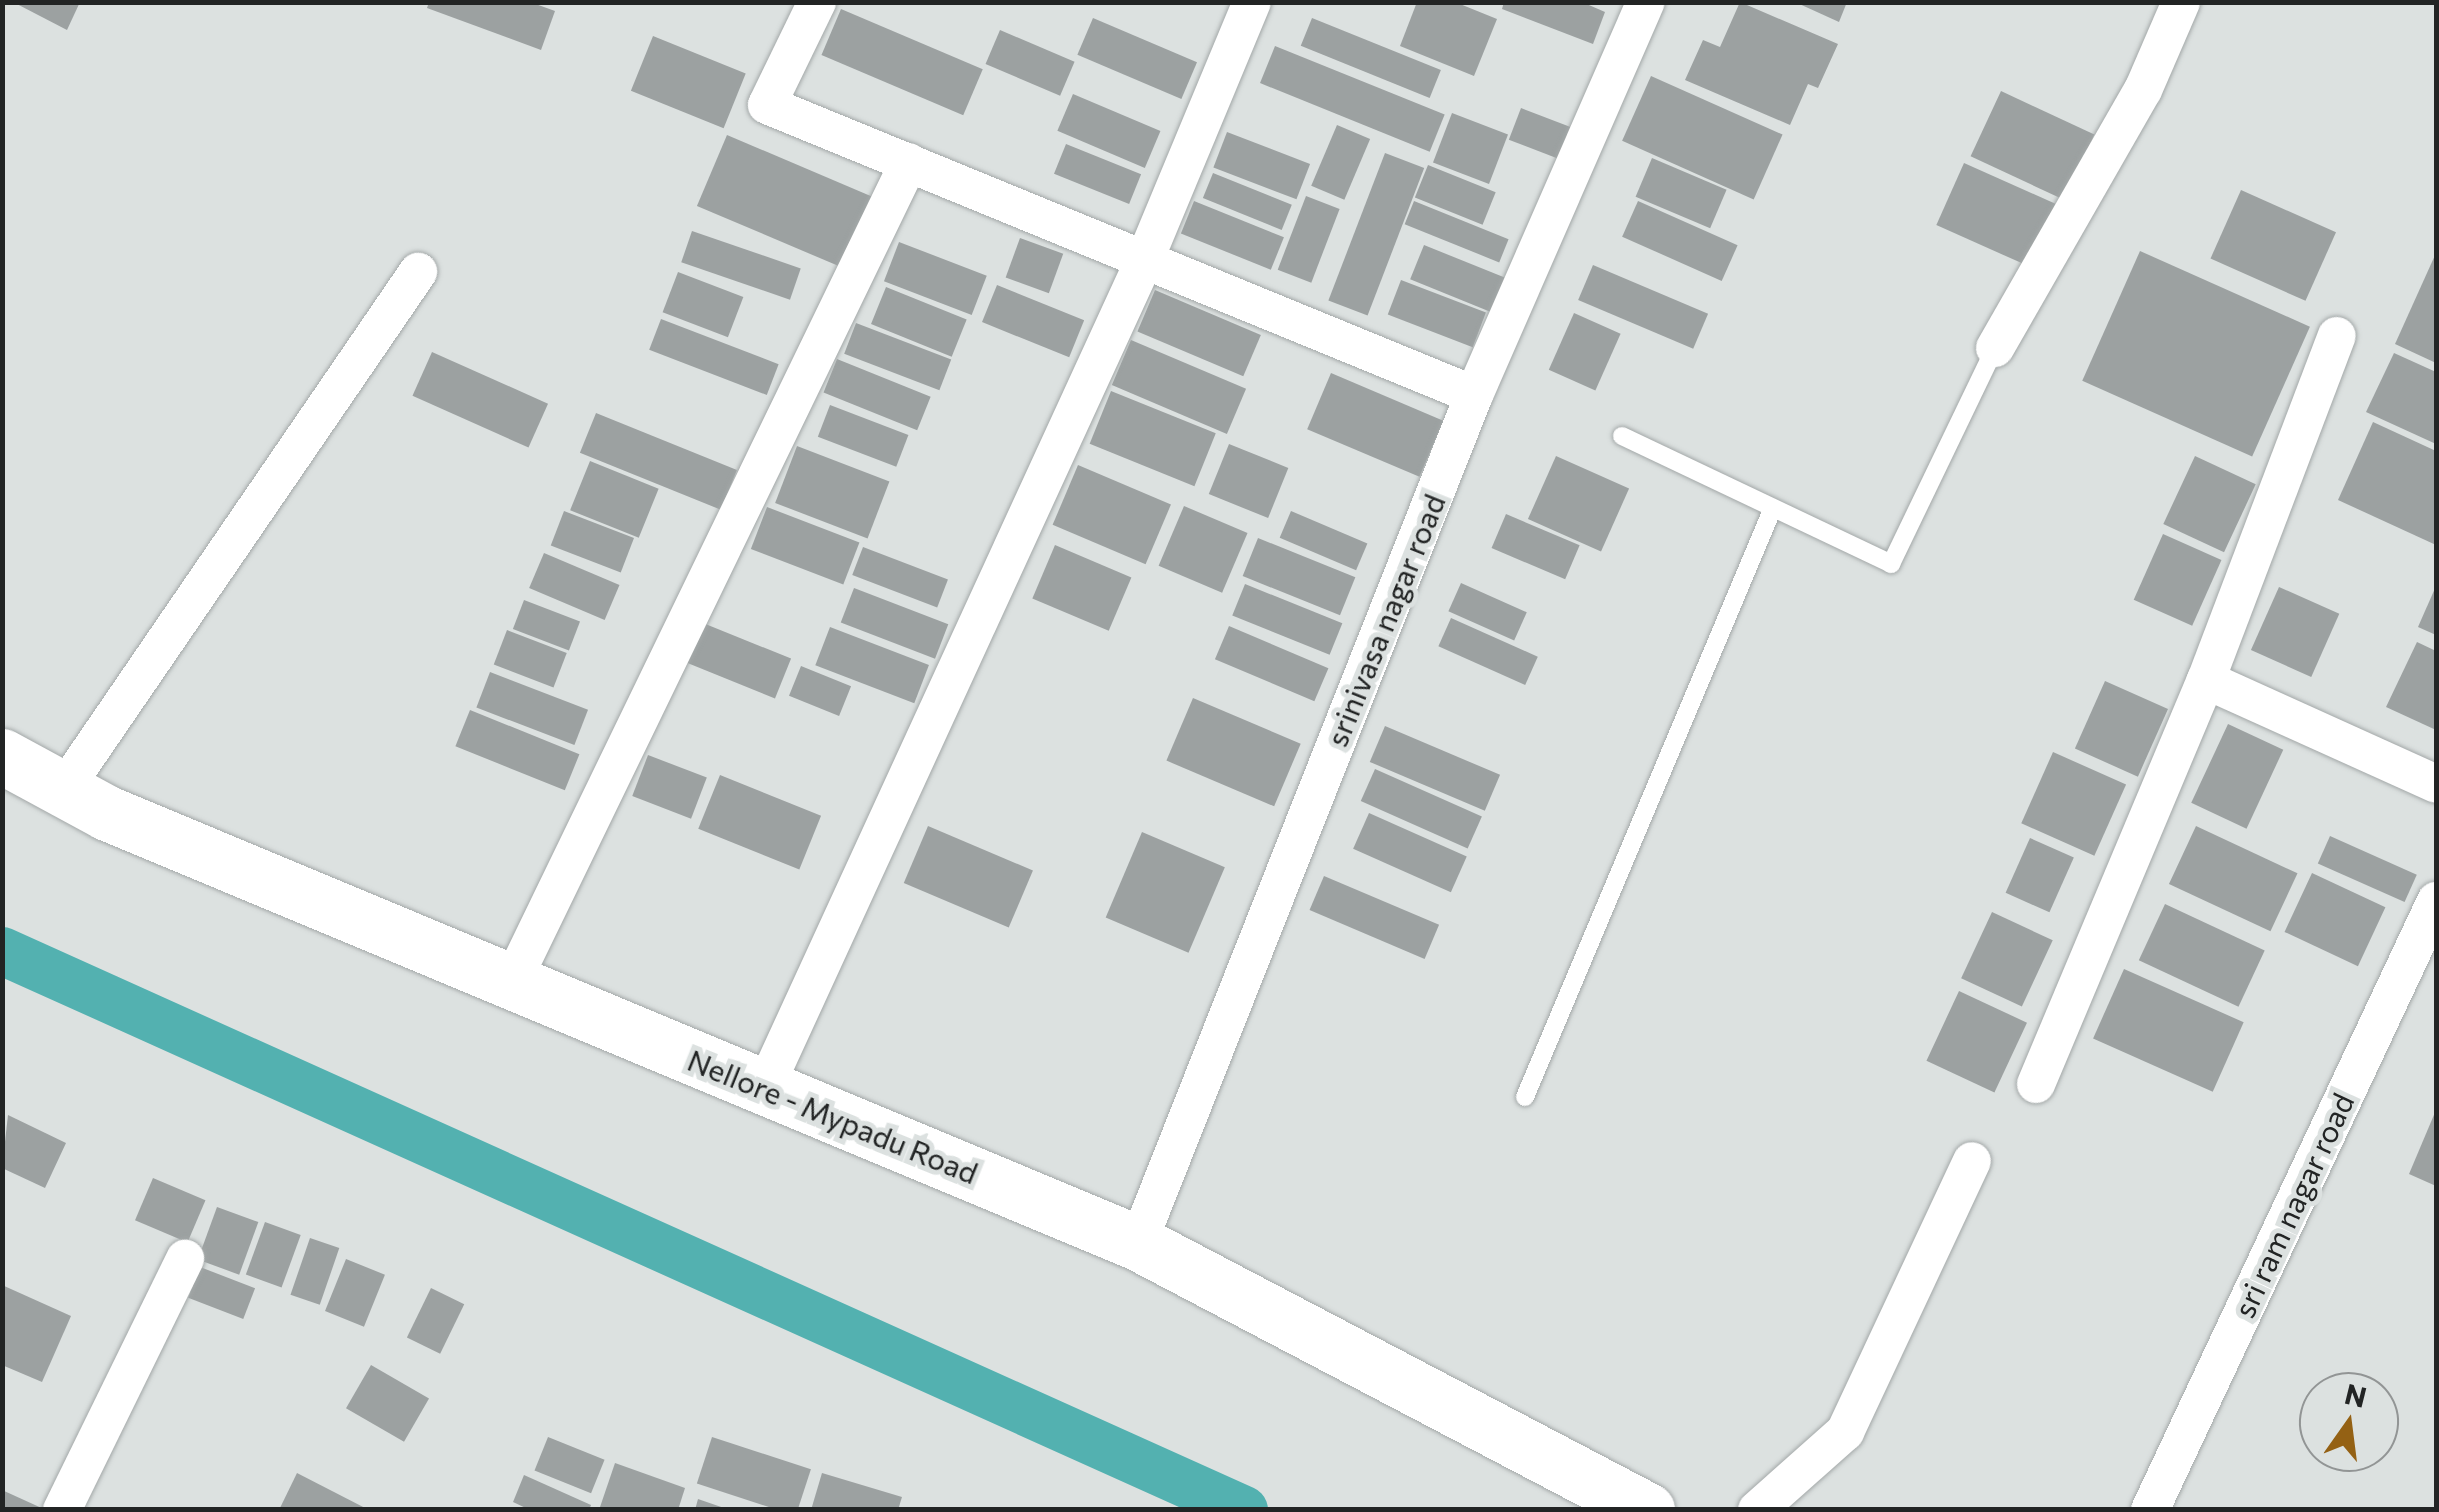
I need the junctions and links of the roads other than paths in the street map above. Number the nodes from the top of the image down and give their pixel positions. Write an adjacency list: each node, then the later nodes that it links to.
1 (817, 2): 5 (street)
2 (1252, 2): 6 (street)
3 (1646, 2): 10 (street, srinivasa nagar road)
4 (2181, 2): 9 (street)
5 (909, 162): 6 (street); 18 (street)
6 (1145, 258): 10 (street); 20 (street)
7 (418, 272): 16 (street)
8 (2337, 336): 13 (street)
9 (1995, 348): 12 (lane)
10 (1474, 395): 23 (street, srinivasa nagar road)
11 (1622, 436): 12 (lane)
12 (1772, 508): 21 (lane)
13 (2206, 680): 15 (street); 19 (street)
14 (2, 756): 16 (main road, Nellore - Mypadu Road)
15 (2436, 784)
16 (64, 789): 18 (main road, Nellore - Mypadu Road)
17 (2436, 901): 28 (street, sri ram nagar road)
18 (511, 984): 20 (main road, Nellore - Mypadu Road)
19 (2036, 1084)
20 (766, 1087): 23 (main road, Nellore - Mypadu Road)
21 (1524, 1097)
22 (1972, 1161): 27 (street)
23 (1138, 1243): 26 (main road, Nellore - Mypadu Road)
24 (185, 1259): 25 (street)
25 (62, 1510)
26 (1647, 1510)
27 (1757, 1510)
28 (2150, 1510)

